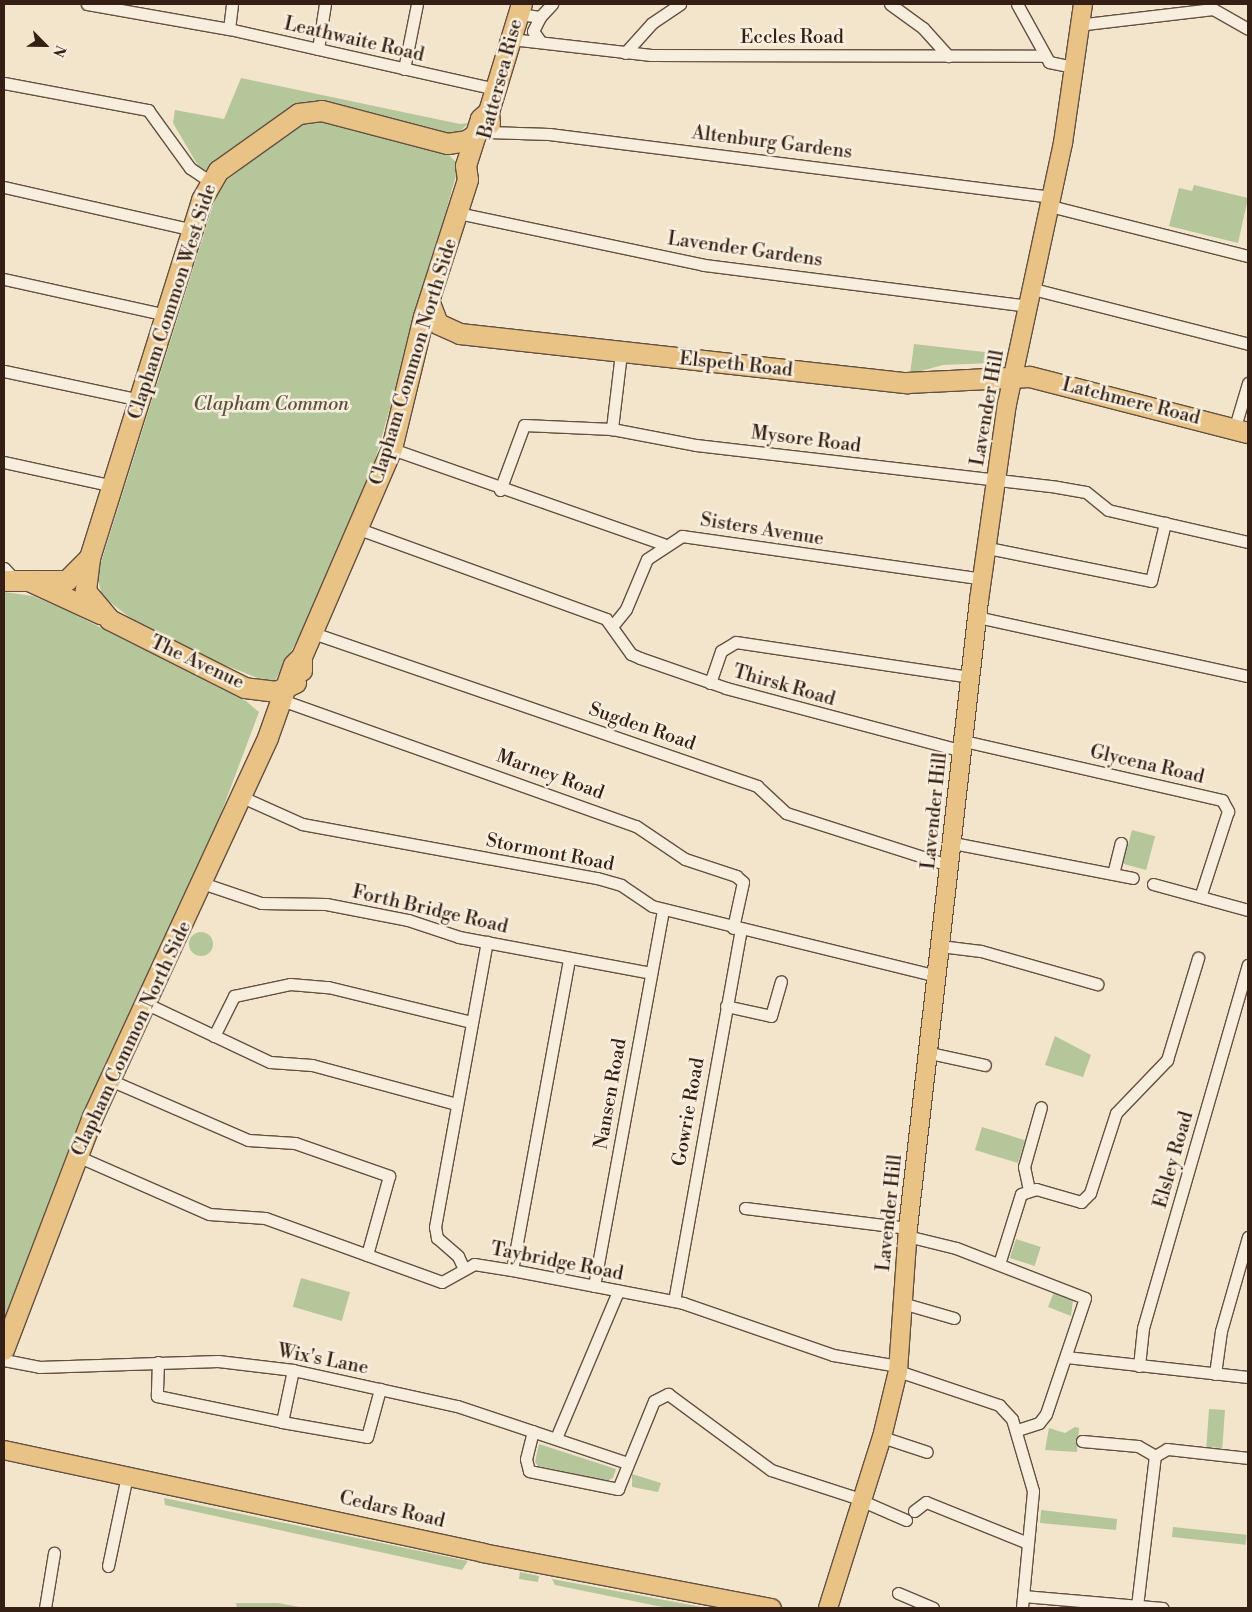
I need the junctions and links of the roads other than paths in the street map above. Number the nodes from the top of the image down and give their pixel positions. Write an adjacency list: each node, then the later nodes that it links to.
1 (87, 4): 10 (street, Leathwaite Road)
2 (232, 4): 14 (street)
3 (325, 4): 18 (street)
4 (416, 4): 23 (street)
5 (552, 4): 13 (street)
6 (680, 4): 19 (street)
7 (890, 4): 20 (street)
8 (1017, 4): 21 (street)
9 (1213, 6): 12 (street); 15 (street)
10 (141, 8): 14 (street, Leathwaite Road)
11 (520, 9): 13 (street); 16 (highway, Battersea Rise)
12 (1079, 12): 22 (main road, Lavender Hill)
13 (540, 17): 17 (street)
14 (229, 29): 18 (street, Leathwaite Road)
15 (1248, 29)
16 (511, 39): 17 (street, Eccles Road); 25 (highway, Battersea Rise)
17 (540, 41): 19 (street, Eccles Road)
18 (318, 49): 23 (street, Leathwaite Road)
19 (625, 53): 20 (street, Eccles Road)
20 (948, 56): 21 (street, Eccles Road)
21 (1044, 56): 22 (street)
22 (1072, 67): 31 (main road, Lavender Hill)
23 (404, 69): 25 (street, Leathwaite Road)
24 (4, 84): 29 (street)
25 (496, 89): 26 (highway, Battersea Rise)
26 (482, 133): 27 (highway, Clapham Common West Side); 28 (highway, Battersea Rise); 31 (street, Altenburg Gardens)
27 (448, 144): 28 (highway); 29 (highway, Clapham Common West Side)
28 (473, 167): 32 (highway, Clapham Common North Side)
29 (211, 182): 33 (highway, Clapham Common West Side)
30 (4, 187): 33 (street)
31 (1051, 202): 34 (street, Altenburg Gardens); 36 (main road, Lavender Hill)
32 (458, 213): 37 (highway, Clapham Common North Side); 38 (street, Lavender Gardens)
33 (194, 230): 39 (highway, Clapham Common West Side)
34 (1248, 256)
35 (4, 279): 39 (street)
36 (1033, 289): 38 (main road, Lavender Hill); 41 (street)
37 (430, 303): 40 (highway, Elspeth Road); 42 (highway, Clapham Common North Side)
38 (1029, 306): 45 (main road, Lavender Hill)
39 (166, 315): 47 (highway, Clapham Common West Side)
40 (460, 334): 42 (highway, Elspeth Road); 43 (highway, Elspeth Road)
41 (1248, 344)
42 (418, 350): 50 (highway, Clapham Common North Side)
43 (621, 353): 45 (highway, Elspeth Road); 48 (street)
44 (4, 371): 47 (street)
45 (1013, 380): 49 (highway, Latchmere Road); 52 (main road, Lavender Hill)
46 (1248, 383): 49 (street)
47 (140, 400): 53 (highway, Clapham Common West Side)
48 (612, 429): 52 (street, Mysore Road); 54 (street, Mysore Road)
49 (1241, 432)
50 (392, 449): 54 (street); 56 (highway, Clapham Common North Side)
51 (4, 462): 53 (street)
52 (997, 477): 55 (street, Mysore Road); 59 (main road, Lavender Hill)
53 (113, 486): 60 (highway, Clapham Common West Side)
54 (500, 490): 58 (street)
55 (1165, 523): 57 (street, Mysore Road); 59 (street)
56 (359, 529): 65 (street); 66 (highway, Clapham Common North Side)
57 (1248, 542)
58 (664, 544): 62 (street, Sisters Avenue); 65 (street, Sisters Avenue)
59 (988, 548): 62 (main road, Lavender Hill)
60 (90, 558): 61 (highway, Clapham Common West Side); 63 (highway, Clapham Common West Side)
61 (14, 578): 63 (highway, The Avenue)
62 (982, 579): 64 (main road, Lavender Hill)
63 (101, 614): 70 (highway, The Avenue)
64 (977, 617): 67 (street); 68 (main road, Lavender Hill)
65 (614, 624): 69 (street, Thirsk Road)
66 (313, 633): 71 (highway, Clapham Common North Side); 77 (street, Sugden Road)
67 (1248, 676)
68 (970, 677): 69 (street); 73 (main road, Lavender Hill)
69 (710, 682): 73 (street, Thirsk Road)
70 (245, 688): 71 (highway, The Avenue); 72 (highway)
71 (290, 692): 72 (highway, Clapham Common North Side); 85 (street, Marney Road)
72 (271, 732): 74 (highway, Clapham Common North Side)
73 (963, 746): 75 (main road, Lavender Hill); 82 (street, Glycena Road)
74 (242, 797): 80 (highway, Clapham Common North Side); 83 (street, Stormont Road)
75 (953, 843): 77 (main road, Lavender Hill); 78 (street)
76 (1121, 843): 78 (street)
77 (951, 866): 87 (main road, Lavender Hill)
78 (1113, 874): 79 (street)
79 (1133, 878)
80 (202, 883): 86 (street, Forth Bridge Road); 95 (highway, Clapham Common North Side)
81 (1152, 884): 82 (street)
82 (1200, 896): 84 (street)
83 (663, 909): 85 (street, Stormont Road); 91 (street, Nansen Road)
84 (1248, 910)
85 (737, 929): 92 (street, Stormont Road); 96 (street, Gowrie Road)
86 (487, 942): 88 (street, Forth Bridge Road); 97 (street)
87 (940, 946): 92 (main road, Lavender Hill); 94 (street)
88 (569, 958): 91 (street, Forth Bridge Road); 112 (street)
89 (1198, 958): 105 (street)
90 (1248, 965): 122 (street, Elsley Road)
91 (651, 973): 113 (street, Nansen Road)
92 (936, 976): 99 (main road, Lavender Hill)
93 (781, 981): 96 (street)
94 (1097, 984)
95 (145, 1003): 98 (street); 101 (highway, Clapham Common North Side)
96 (726, 1006): 115 (street, Gowrie Road)
97 (472, 1022): 98 (street); 102 (street)
98 (214, 1036): 102 (street)
99 (930, 1052): 100 (street); 107 (main road, Lavender Hill)
100 (985, 1065)
101 (110, 1080): 104 (highway, Clapham Common North Side); 109 (street)
102 (457, 1104): 111 (street)
103 (1041, 1107): 105 (street)
104 (77, 1156): 109 (street, Taybridge Road); 118 (highway, Clapham Common North Side)
105 (1028, 1190): 110 (street)
106 (745, 1208): 107 (street)
107 (907, 1232): 110 (street); 116 (main road, Lavender Hill)
108 (1248, 1237): 125 (street)
109 (367, 1255): 111 (street, Taybridge Road)
110 (999, 1264): 119 (street)
111 (464, 1269): 112 (street, Taybridge Road)
112 (512, 1270): 113 (street, Taybridge Road)
113 (594, 1286): 114 (street, Taybridge Road)
114 (618, 1291): 115 (street, Taybridge Road); 132 (street)
115 (674, 1301): 123 (street, Taybridge Road)
116 (902, 1303): 117 (street); 123 (main road, Lavender Hill)
117 (954, 1318)
118 (4, 1350)
119 (1066, 1357): 122 (street); 129 (street)
120 (4, 1360): 121 (street, Wix's Lane)
121 (158, 1362): 124 (street, Wix's Lane); 128 (street)
122 (1139, 1366): 125 (street)
123 (898, 1369): 129 (street, Taybridge Road); 131 (main road, Lavender Hill)
124 (293, 1370): 127 (street, Wix's Lane); 128 (street)
125 (1214, 1374): 126 (street)
126 (1248, 1377)
127 (380, 1389): 128 (street); 130 (street, Wix's Lane)
128 (282, 1422)
129 (1018, 1430): 143 (street)
130 (533, 1432): 132 (street, Wix's Lane); 138 (street)
131 (882, 1437): 135 (street); 140 (main road, Lavender Hill)
132 (556, 1438): 138 (street, Wix's Lane)
133 (1082, 1441): 136 (street)
134 (4, 1450): 139 (main road, Cedars Road)
135 (927, 1452)
136 (1155, 1456): 137 (street); 148 (street)
137 (1248, 1458)
138 (626, 1463): 140 (street)
139 (127, 1476): 145 (street); 150 (main road, Cedars Road)
140 (863, 1503): 142 (street); 151 (main road, Lavender Hill)
141 (914, 1511): 143 (street)
142 (906, 1520)
143 (1028, 1543): 147 (street)
144 (54, 1553): 149 (street)
145 (108, 1566)
146 (898, 1593): 152 (street)
147 (1023, 1596): 148 (street); 153 (street)
148 (1136, 1606): 154 (street)
149 (45, 1608)
150 (772, 1608)
151 (828, 1608)
152 (934, 1608)
153 (1022, 1608)
154 (1162, 1608)

